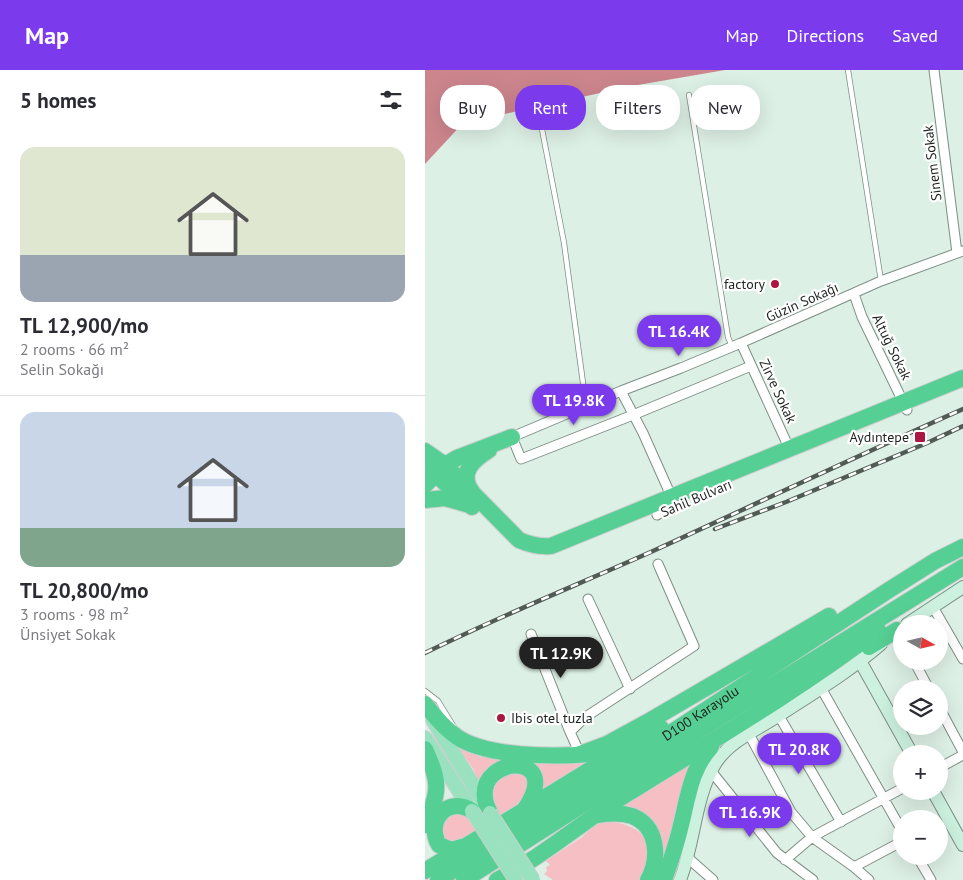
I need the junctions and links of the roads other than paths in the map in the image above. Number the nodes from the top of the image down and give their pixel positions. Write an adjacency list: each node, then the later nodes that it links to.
1 (848, 70): 6 (lane)
2 (934, 70): 5 (street, Sinem Sokak)
3 (689, 94): 8 (lane)
4 (543, 130): 13 (lane)
5 (960, 252): 6 (street, Güzin Sokağı)
6 (881, 281): 7 (street, Güzin Sokağı)
7 (853, 294): 8 (street, Güzin Sokağı); 14 (street, Altuğ Sokak)
8 (736, 345): 9 (street, Zirve Sokak); 12 (street, Güzin Sokağı)
9 (751, 366): 15 (street); 17 (street, Zirve Sokak)
10 (963, 378): 14 (highway, Sahil Bulvarı)
11 (963, 387): 14 (highway, Sahil Bulvarı)
12 (621, 391): 13 (street, Güzin Sokağı); 15 (street)
13 (587, 405): 16 (street, Güzin Sokağı)
14 (905, 406): 17 (highway, Sahil Bulvarı); 24 (highway, Sahil Bulvarı)
15 (633, 415): 16 (street); 21 (street)
16 (511, 437): 19 (highway); 23 (highway)
17 (790, 450): 21 (highway, Sahil Bulvarı)
18 (425, 451): 19 (highway, Sahil Bulvarı)
19 (439, 475): 20 (highway); 23 (highway, Sahil Bulvarı)
20 (425, 496)
21 (672, 498): 23 (highway, Sahil Bulvarı); 24 (street)
22 (425, 500): 23 (highway)
23 (475, 503): 24 (highway, Sahil Bulvarı)
24 (657, 515)
25 (963, 537): 27 (highway)
26 (963, 547): 27 (highway, D100 Karayolu)
27 (935, 561): 31 (highway, D100 Karayolu)
28 (658, 564): 42 (street)
29 (959, 569): 41 (highway); 80 (highway, D100 Karayolu)
30 (963, 588): 33 (main road)
31 (889, 590): 40 (highway, D100 Karayolu); 56 (highway)
32 (588, 599): 42 (street)
33 (933, 607): 34 (main road); 38 (street)
34 (922, 615)
35 (531, 634): 48 (street)
36 (893, 634): 41 (highway)
37 (893, 636): 39 (main road)
38 (963, 659)
39 (860, 661): 41 (main road); 54 (main road)
40 (768, 668): 52 (highway); 79 (highway, D100 Karayolu)
41 (816, 683): 46 (main road); 51 (highway); 61 (street)
42 (631, 689): 48 (street)
43 (425, 691): 53 (lane)
44 (425, 704): 53 (highway)
45 (425, 708): 65 (main road)
46 (779, 716): 49 (main road); 68 (street)
47 (948, 725): 57 (street)
48 (570, 732): 56 (street)
49 (749, 734): 59 (main road); 70 (street)
50 (425, 738): 64 (main road)
51 (719, 738): 67 (highway); 85 (highway)
52 (635, 742): 56 (highway); 63 (highway)
53 (471, 743): 56 (highway)
54 (907, 745)
55 (425, 749): 69 (highway)
56 (580, 754)
57 (963, 754): 58 (street)
58 (948, 763)
59 (711, 771): 74 (main road); 75 (street)
60 (893, 793): 61 (street)
61 (884, 798): 66 (street); 68 (street)
62 (938, 800): 72 (main road)
63 (525, 810): 65 (highway); 71 (highway)
64 (473, 811): 71 (highway); 82 (main road, bridge)
65 (490, 813): 83 (main road, bridge)
66 (893, 814)
67 (594, 815): 81 (highway); 84 (highway)
68 (841, 822): 70 (street)
69 (425, 824)
70 (812, 837): 75 (street); 77 (street)
71 (467, 845): 78 (highway)
72 (963, 845)
73 (893, 846): 77 (street)
74 (688, 858): 86 (main road); 87 (street)
75 (785, 860): 88 (street)
76 (922, 865): 90 (street)
77 (854, 867): 89 (street)
78 (425, 871)
79 (438, 880)
80 (464, 880)
81 (497, 880)
82 (516, 880)
83 (533, 880)
84 (648, 880)
85 (664, 880)
86 (681, 880)
87 (713, 880)
88 (813, 880)
89 (869, 880)
90 (931, 880)

